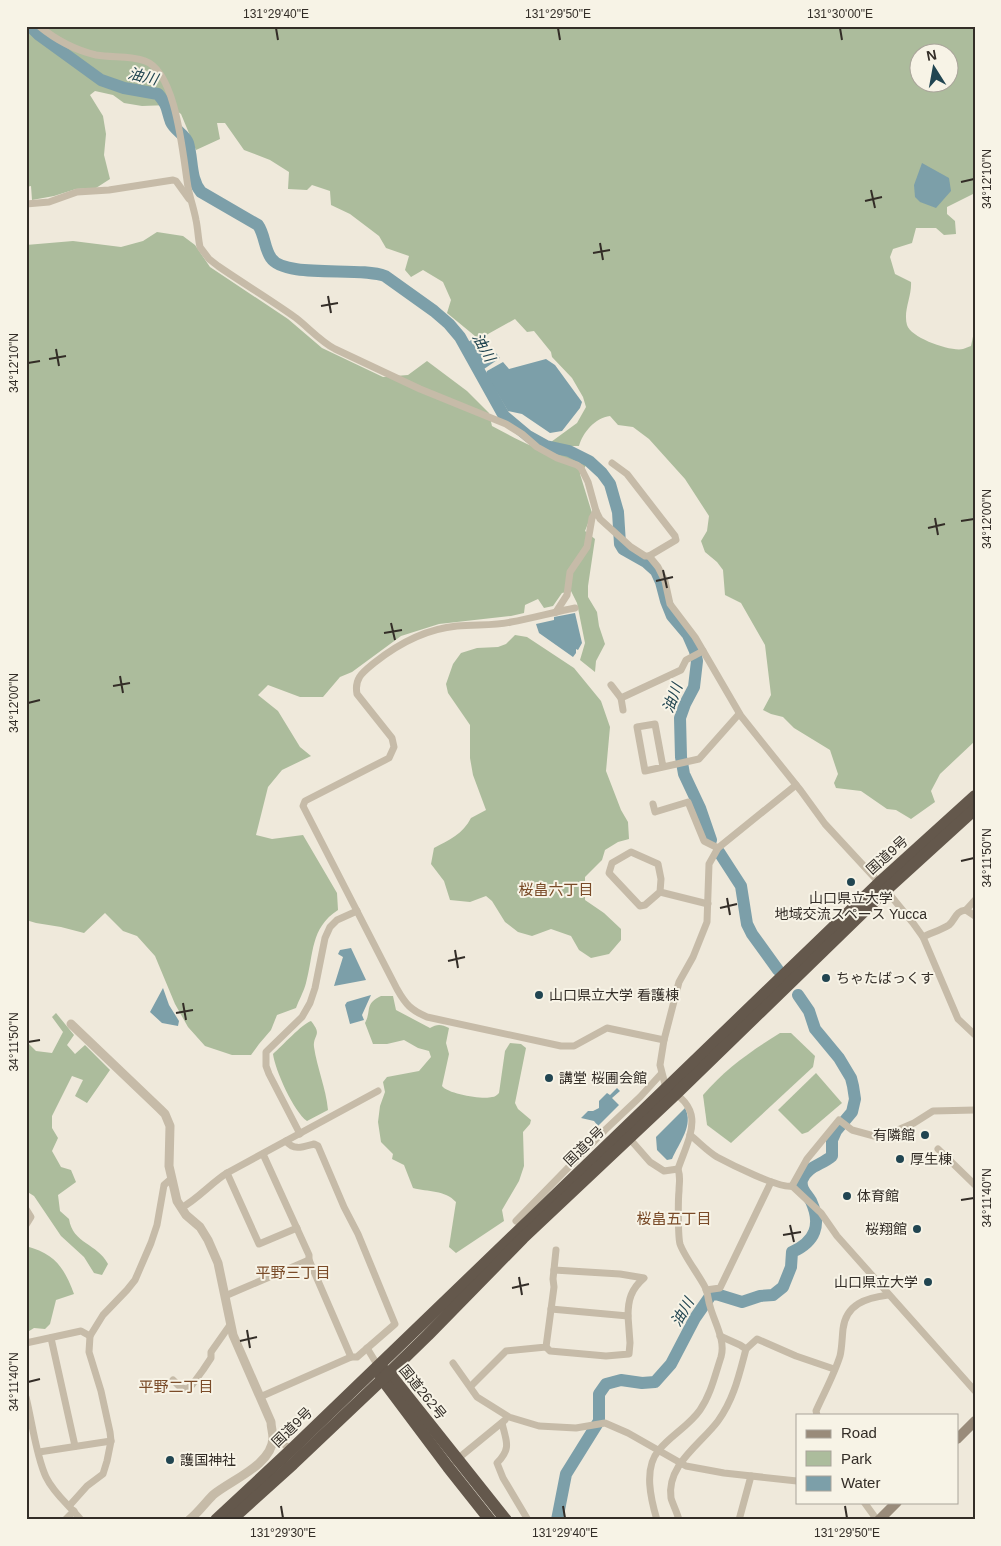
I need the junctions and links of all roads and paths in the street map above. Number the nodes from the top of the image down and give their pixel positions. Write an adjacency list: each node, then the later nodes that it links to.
1 (39, 26): 2 (street)
2 (190, 201): 3 (street); 5 (street)
3 (26, 204)
4 (612, 464): 6 (street)
5 (596, 511): 6 (street); 8 (street)
6 (649, 556): 9 (street)
7 (575, 608): 8 (street)
8 (556, 612): 25 (street)
9 (703, 651): 11 (street); 13 (street)
10 (611, 685): 11 (street)
11 (621, 698): 12 (street)
12 (623, 710)
13 (740, 714): 14 (street); 15 (street)
14 (663, 767): 14 (street)
15 (796, 786): 19 (street); 20 (street)
16 (975, 796): 20 (highway, 国道9号)
17 (975, 809): 20 (highway, 国道9号)
18 (655, 812): 19 (street)
19 (718, 848): 23 (street)
20 (882, 887): 27 (street); 32 (highway, 国道9号)
21 (660, 892): 21 (street); 23 (street)
22 (975, 900): 24 (street)
23 (708, 904): 30 (street)
24 (966, 910): 26 (street); 27 (street)
25 (357, 911): 30 (street); 35 (street)
26 (975, 916)
27 (923, 937): 29 (street)
28 (71, 1024): 43 (street)
29 (975, 1035)
30 (664, 1040): 31 (street)
31 (661, 1074): 32 (street); 49 (street)
32 (672, 1090): 36 (street); 37 (highway, 国道9号); 71 (highway, 国道9号)
33 (378, 1091): 35 (street)
34 (975, 1110): 46 (street)
35 (300, 1134): 38 (street)
36 (690, 1135): 41 (street); 44 (street)
37 (629, 1138): 41 (street); 71 (highway, 国道9号)
38 (286, 1141): 40 (street); 66 (street)
39 (938, 1149): 45 (street)
40 (263, 1154): 42 (street); 51 (street)
41 (678, 1169): 55 (street)
42 (227, 1173): 47 (street); 51 (street)
43 (171, 1178): 47 (street); 61 (street)
44 (771, 1182): 46 (street); 55 (street)
45 (975, 1185)
46 (792, 1186): 56 (street)
47 (181, 1208): 57 (street)
48 (26, 1209): 50 (street)
49 (516, 1221)
50 (26, 1225)
51 (297, 1228): 53 (street)
52 (556, 1250): 54 (street)
53 (309, 1260): 57 (street); 68 (street)
54 (554, 1270): 58 (street); 59 (street)
55 (706, 1290): 62 (street)
56 (888, 1295): 70 (street); 74 (street)
57 (224, 1296): 60 (street)
58 (551, 1309): 59 (street); 65 (street)
59 (628, 1316): 65 (street)
60 (230, 1324): 72 (street); 76 (street)
61 (90, 1336): 63 (street); 83 (street)
62 (720, 1336): 67 (street); 86 (street)
63 (51, 1338): 64 (street); 84 (street)
64 (26, 1343)
65 (546, 1347): 73 (street)
66 (367, 1348): 68 (street); 71 (street)
67 (746, 1350): 70 (street); 89 (street)
68 (352, 1358): 76 (street)
69 (453, 1363): 73 (street)
70 (834, 1370): 77 (street)
71 (383, 1373): 85 (highway, 国道9号); 88 (highway, 国道262号); 99 (highway, 国道9号)
72 (173, 1380)
73 (471, 1386): 78 (street)
74 (975, 1391)
75 (26, 1397): 87 (street)
76 (260, 1397): 81 (street)
77 (817, 1414)
78 (509, 1417): 80 (street); 86 (street)
79 (975, 1421): 82 (main road)
80 (502, 1423): 88 (street); 102 (street)
81 (273, 1437): 85 (street); 97 (street)
82 (958, 1438)
83 (111, 1441): 84 (street); 94 (street)
84 (75, 1446): 87 (street)
85 (291, 1450): 98 (highway, 国道9号)
86 (658, 1451): 89 (street); 103 (street)
87 (39, 1452): 94 (street)
88 (453, 1463): 100 (highway, 国道262号); 101 (highway, 国道262号)
89 (682, 1463): 90 (street); 104 (street)
90 (751, 1476): 91 (street); 105 (street)
91 (796, 1481)
92 (866, 1504): 106 (street)
93 (894, 1504): 106 (main road)
94 (72, 1508): 95 (street); 96 (street)
95 (65, 1520)
96 (81, 1520)
97 (189, 1520)
98 (216, 1520)
99 (231, 1520)
100 (490, 1520)
101 (506, 1520)
102 (528, 1520)
103 (657, 1520)
104 (679, 1520)
105 (739, 1520)
106 (878, 1520)

